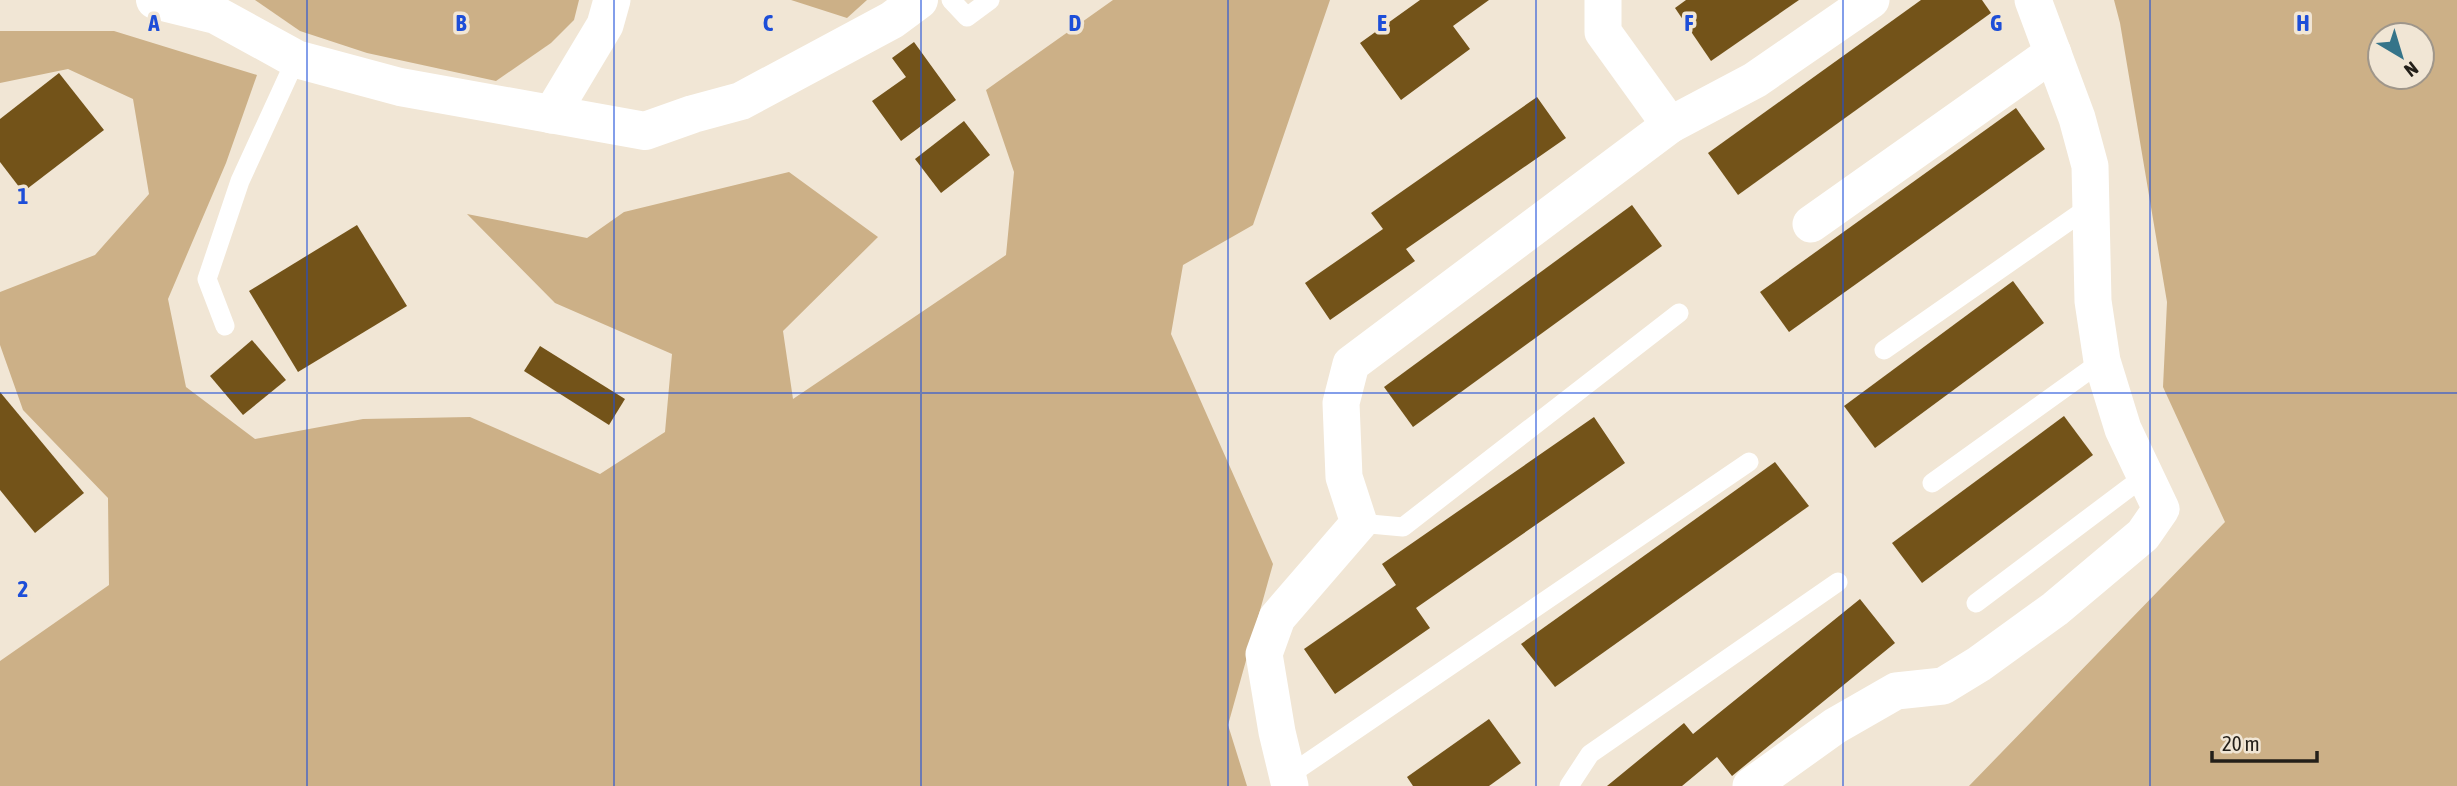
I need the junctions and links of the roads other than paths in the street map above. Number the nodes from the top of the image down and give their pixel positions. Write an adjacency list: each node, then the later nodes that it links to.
1 (155, 0): 10 (street)
2 (612, 0): 11 (street)
3 (919, 0): 11 (street)
4 (951, 0): 5 (lane)
5 (990, 0)
6 (1603, 0): 12 (street)
7 (1871, 0): 12 (street)
8 (2033, 0): 9 (street)
9 (2053, 53): 13 (street); 14 (street)
10 (296, 59): 11 (street); 16 (lane)
11 (551, 115)
12 (1670, 125): 22 (street)
13 (2092, 205): 17 (lane); 18 (street)
14 (1811, 224)
15 (1679, 313): 22 (lane)
16 (225, 326)
17 (1884, 350)
18 (2102, 361): 20 (street); 21 (lane)
19 (1749, 462): 25 (lane)
20 (2146, 475): 24 (lane); 27 (street)
21 (1933, 483)
22 (1359, 523): 25 (street)
23 (1838, 582): 26 (lane)
24 (1976, 603)
25 (1289, 781)
26 (1569, 786)
27 (1751, 786)

